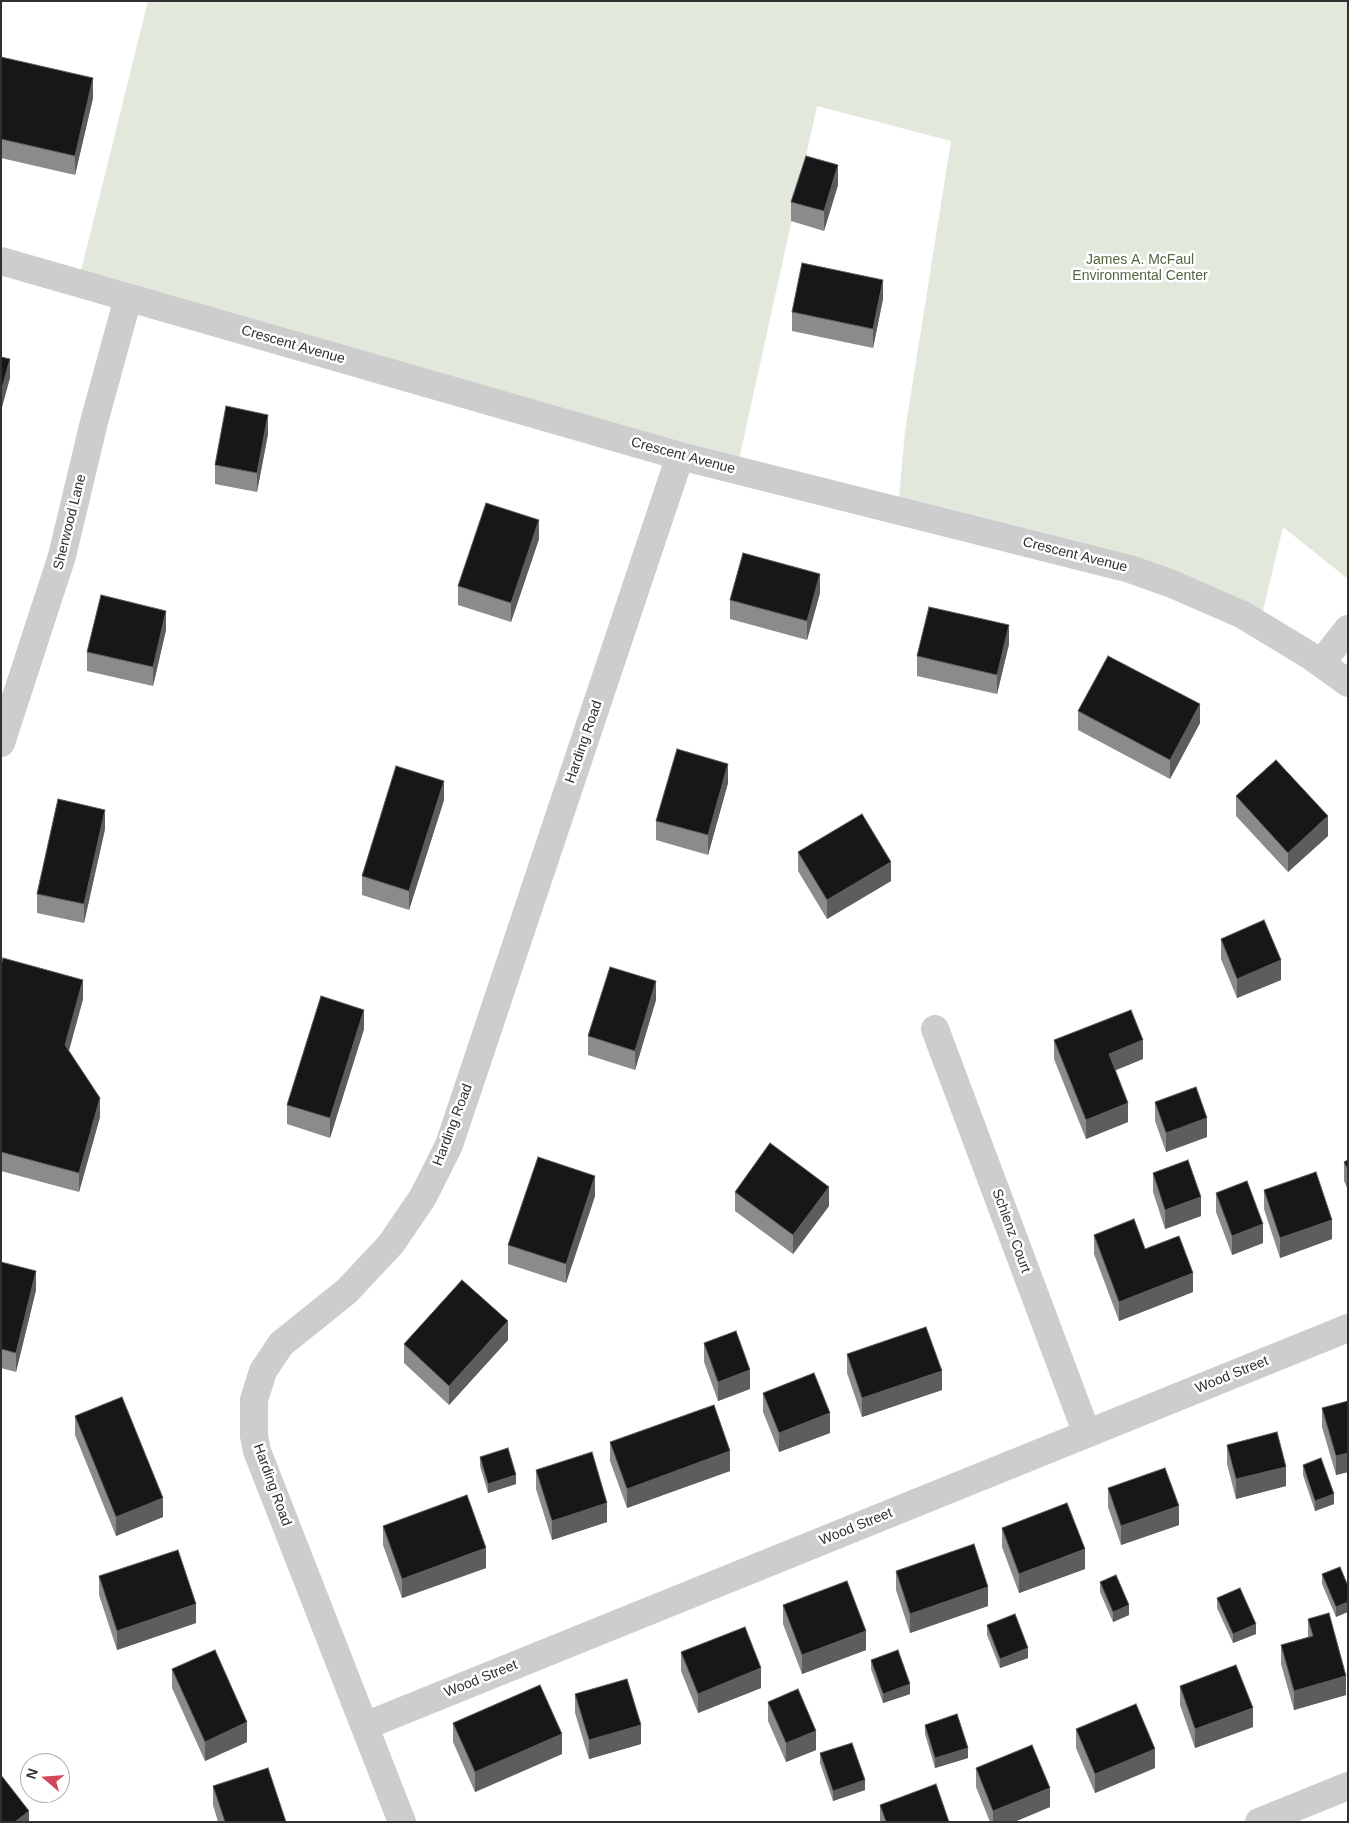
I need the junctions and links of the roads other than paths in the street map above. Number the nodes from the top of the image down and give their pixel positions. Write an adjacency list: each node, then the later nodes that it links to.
1 (1, 261): 2 (street, Crescent Avenue)
2 (128, 298): 3 (street, Crescent Avenue); 7 (street, Sherwood Lane)
3 (680, 456): 5 (street, Crescent Avenue); 11 (street, Harding Road)
4 (1348, 629): 5 (street)
5 (1321, 663): 6 (street, Crescent Avenue)
6 (1348, 683)
7 (1, 743)
8 (935, 1029): 10 (street, Schlenz Court)
9 (1348, 1328): 10 (street, Wood Street)
10 (1086, 1434): 11 (street, Wood Street)
11 (365, 1726): 13 (street, Harding Road)
12 (1348, 1786): 14 (street)
13 (402, 1822)
14 (1259, 1822)

